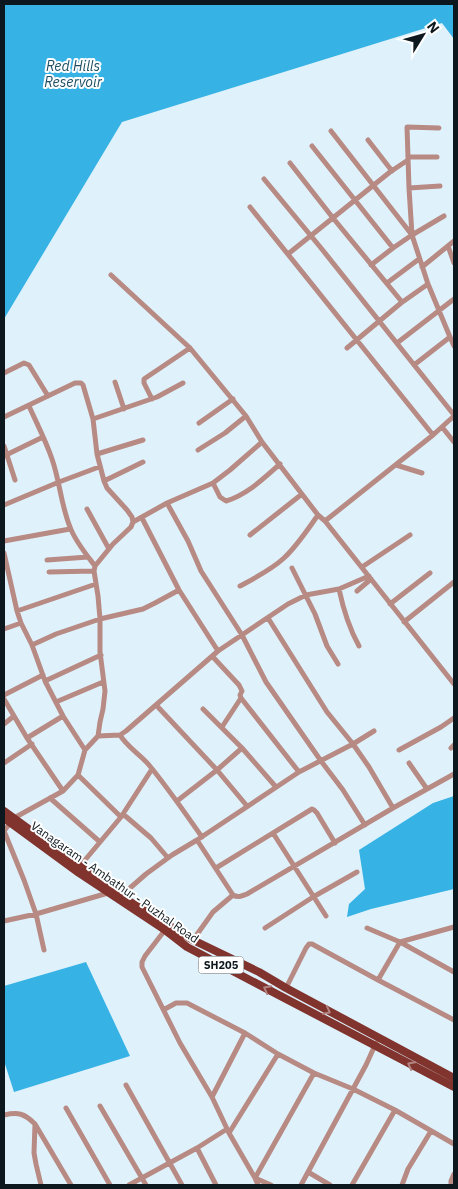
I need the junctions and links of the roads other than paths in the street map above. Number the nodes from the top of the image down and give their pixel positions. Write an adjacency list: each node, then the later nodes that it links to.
1 (439, 128): 6 (street)
2 (331, 131): 10 (street)
3 (368, 140): 8 (street)
4 (312, 146): 13 (street)
5 (437, 157): 6 (street)
6 (408, 159): 8 (street); 12 (street)
7 (290, 163): 16 (street)
8 (392, 171): 10 (street)
9 (264, 179): 17 (street)
10 (374, 185): 13 (street); 18 (street)
11 (440, 186): 12 (street)
12 (409, 188): 18 (street)
13 (355, 200): 16 (street); 21 (street)
14 (250, 207): 22 (street)
15 (444, 216): 18 (street)
16 (333, 218): 17 (street); 25 (street)
17 (310, 235): 22 (street); 33 (street)
18 (412, 235): 21 (street); 23 (street)
19 (454, 241): 20 (street)
20 (448, 246): 24 (street); 26 (street)
21 (393, 248): 25 (street)
22 (288, 254): 37 (street)
23 (419, 259): 26 (street); 28 (street)
24 (454, 263)
25 (372, 265): 28 (street)
26 (422, 267): 29 (street)
27 (111, 274): 40 (street)
28 (387, 284): 31 (street)
29 (428, 284): 31 (street); 32 (street)
30 (454, 299): 32 (street)
31 (402, 302): 33 (street)
32 (440, 310): 35 (street); 38 (street)
33 (380, 320): 37 (street); 38 (street)
34 (454, 327): 35 (street)
35 (448, 330): 36 (street)
36 (450, 337): 39 (street); 42 (street)
37 (357, 339): 41 (street); 57 (street)
38 (397, 343): 42 (street)
39 (454, 346)
40 (190, 348): 47 (street); 48 (street)
41 (347, 348)
42 (414, 366): 51 (street)
43 (4, 373): 46 (street)
44 (115, 382): 50 (street)
45 (183, 383): 47 (street)
46 (48, 396): 49 (street); 54 (street)
47 (152, 399): 50 (street)
48 (233, 399): 52 (street); 55 (street)
49 (29, 406): 53 (street); 58 (street)
50 (124, 409): 54 (street)
51 (454, 415): 56 (street)
52 (246, 416): 60 (street); 63 (street)
53 (4, 417)
54 (93, 419): 64 (street)
55 (199, 423)
56 (442, 427): 57 (street); 61 (street)
57 (433, 435): 68 (street)
58 (43, 438): 65 (street); 73 (street)
59 (143, 440): 64 (street)
60 (262, 442): 67 (street); 74 (street)
61 (454, 442)
62 (4, 446): 65 (street)
63 (198, 450)
64 (96, 454): 69 (street)
65 (5, 456): 71 (street)
66 (143, 462): 72 (street)
67 (280, 464): 74 (street); 75 (street)
68 (396, 464): 70 (street); 81 (street)
69 (100, 467): 72 (street); 73 (street)
70 (422, 473)
71 (15, 480)
72 (104, 481): 82 (street)
73 (59, 482): 77 (street); 83 (street)
74 (213, 483): 76 (street)
75 (302, 494): 79 (street); 84 (street)
76 (167, 503): 80 (street); 111 (street)
77 (4, 505)
78 (87, 509): 87 (street)
79 (318, 514): 81 (street); 99 (street)
80 (142, 518): 82 (street); 101 (street)
81 (325, 521): 92 (street)
82 (133, 522): 87 (street)
83 (70, 529): 86 (street); 89 (street)
84 (250, 535)
85 (410, 535): 92 (street)
86 (4, 540)
87 (109, 549): 93 (street)
88 (4, 553): 105 (street)
89 (88, 557): 90 (street); 93 (street)
90 (48, 560)
91 (292, 568): 103 (street)
92 (362, 568): 96 (street)
93 (94, 569): 94 (street); 98 (street)
94 (49, 572)
95 (430, 573): 104 (street)
96 (370, 578): 100 (street); 102 (street); 104 (street)
97 (454, 582): 108 (street)
98 (96, 584): 105 (street); 107 (street)
99 (240, 586)
100 (339, 589): 103 (street); 113 (street)
101 (179, 590): 107 (street); 114 (street)
102 (357, 591)
103 (306, 595): 106 (street); 117 (street)
104 (390, 604): 108 (street)
105 (17, 611): 109 (street)
106 (268, 618): 111 (street); 138 (street)
107 (100, 619): 112 (street); 115 (street)
108 (404, 622): 121 (street)
109 (21, 623): 110 (street); 112 (street)
110 (4, 629)
111 (242, 635): 114 (street); 142 (street)
112 (32, 645): 118 (street)
113 (360, 646)
114 (218, 651): 116 (street)
115 (101, 655): 119 (street); 120 (street)
116 (212, 656): 123 (street); 126 (street)
117 (338, 664)
118 (43, 675): 119 (street); 122 (street)
119 (45, 681): 125 (street)
120 (103, 682): 125 (street); 135 (street)
121 (454, 684)
122 (4, 696)
123 (241, 698): 132 (street); 147 (street)
124 (4, 699): 128 (street)
125 (56, 702): 129 (street)
126 (157, 706): 134 (street); 146 (street)
127 (203, 709): 132 (street)
128 (14, 716): 131 (street); 136 (street)
129 (63, 716): 136 (street); 140 (street)
130 (454, 718): 141 (street)
131 (4, 724)
132 (222, 727): 139 (street)
133 (374, 731): 138 (street)
134 (120, 735): 135 (street); 145 (street)
135 (98, 736): 140 (street)
136 (27, 738): 137 (street)
137 (32, 744): 143 (street); 152 (street)
138 (353, 744): 142 (street); 156 (street)
139 (242, 748): 146 (street); 150 (street)
140 (86, 750): 149 (street)
141 (399, 750)
142 (321, 761): 147 (street); 160 (street)
143 (4, 763)
144 (409, 763): 151 (street)
145 (152, 769): 154 (street); 158 (street)
146 (217, 770): 154 (street); 155 (street)
147 (299, 772): 150 (street)
148 (454, 774): 151 (street)
149 (78, 775): 152 (street); 158 (street)
150 (276, 787): 155 (street)
151 (428, 789): 156 (street)
152 (63, 791): 153 (street)
153 (50, 798): 159 (street); 163 (street)
154 (177, 801): 162 (street)
155 (247, 806): 162 (street)
156 (394, 808): 160 (street)
157 (4, 811): 159 (main road)
158 (122, 815): 163 (street); 165 (street)
159 (9, 819): 166 (main road); 170 (main road, Vanagaram - Ambathur - Puzhal Road / SH205); 174 (street)
160 (365, 825): 164 (street)
161 (273, 833): 164 (street); 167 (street); 168 (street)
162 (200, 838): 165 (street); 168 (street)
163 (100, 842): 166 (street)
164 (335, 842): 167 (street)
165 (168, 858): 172 (street)
166 (80, 866): 172 (main road)
167 (295, 866): 171 (street); 173 (street)
168 (216, 868): 171 (street)
169 (357, 872): 173 (street)
170 (108, 893): 172 (main road, Vanagaram - Ambathur - Puzhal Road / SH205); 174 (street)
171 (233, 895): 181 (street)
172 (120, 898): 180 (main road, Vanagaram - Ambathur - Puzhal Road / SH205); 181 (main road)
173 (313, 898): 175 (street); 178 (street)
174 (36, 914): 176 (street); 183 (street)
175 (326, 916)
176 (4, 921)
177 (454, 927): 182 (street)
178 (265, 928)
179 (367, 928): 182 (street)
180 (165, 930): 187 (street); 191 (main road, Vanagaram - Ambathur - Puzhal Road / SH205, one-way to 180)
181 (193, 940): 186 (main road)
182 (400, 942): 184 (street); 185 (street)
183 (44, 950)
184 (454, 972)
185 (378, 980): 186 (street); 188 (street)
186 (286, 988): 190 (main road, one-way to 190)
187 (165, 1010): 189 (street); 198 (street)
188 (454, 1020)
189 (245, 1033): 192 (street); 198 (street)
190 (378, 1038): 191 (street); 194 (main road)
191 (374, 1046): 196 (main road, Vanagaram - Ambathur - Puzhal Road / SH205, one-way to 191); 197 (street)
192 (278, 1054): 193 (street); 204 (street)
193 (314, 1073): 197 (street); 212 (street)
194 (454, 1078)
195 (126, 1085): 208 (street)
196 (454, 1087)
197 (353, 1089): 201 (street); 209 (street)
198 (212, 1097): 204 (street)
199 (100, 1106): 211 (street)
200 (66, 1108): 215 (street)
201 (395, 1110): 205 (street); 224 (street)
202 (4, 1115): 203 (street)
203 (35, 1124): 213 (street); 214 (street)
204 (228, 1131): 207 (street); 212 (street)
205 (431, 1131): 206 (street); 225 (street)
206 (454, 1144)
207 (197, 1148): 208 (street); 219 (street)
208 (169, 1163): 211 (street); 218 (street)
209 (308, 1172): 222 (street); 223 (street)
210 (454, 1174): 226 (street)
211 (142, 1178): 216 (street); 217 (street)
212 (255, 1178): 220 (street); 221 (street)
213 (42, 1185)
214 (71, 1185)
215 (110, 1185)
216 (129, 1185)
217 (146, 1185)
218 (182, 1185)
219 (216, 1185)
220 (258, 1185)
221 (271, 1185)
222 (301, 1185)
223 (330, 1185)
224 (352, 1185)
225 (402, 1185)
226 (451, 1185)

